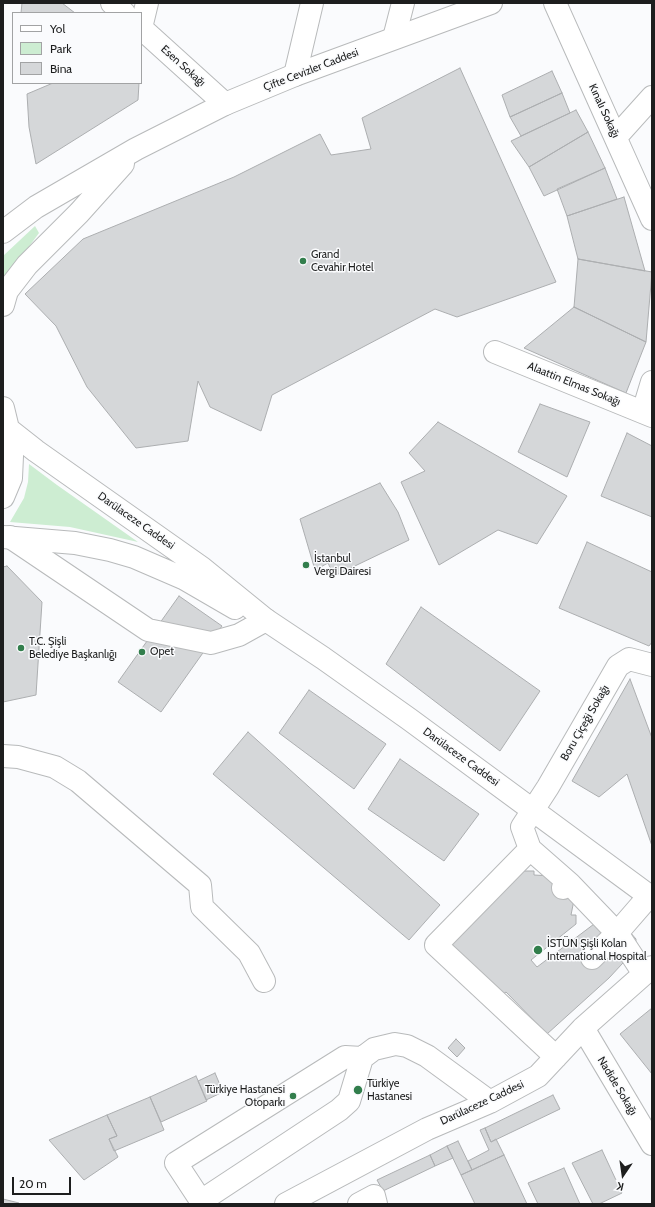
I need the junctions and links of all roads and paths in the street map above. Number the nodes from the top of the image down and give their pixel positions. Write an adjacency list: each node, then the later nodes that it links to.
1 (112, 3): 7 (main road)
2 (147, 3): 8 (main road)
3 (312, 3): 11 (main road)
4 (403, 3): 10 (main road)
5 (491, 3): 10 (main road, Çifte Cevizler Caddesi)
6 (555, 3): 15 (main road, Kınalı Sokağı)
7 (123, 12)
8 (142, 24)
9 (142, 29): 13 (main road, Esen Sokağı)
10 (394, 38): 11 (main road, Çifte Cevizler Caddesi)
11 (295, 75): 13 (main road, Çifte Cevizler Caddesi)
12 (652, 97): 14 (main road)
13 (225, 104): 16 (main road, Çifte Cevizler Caddesi)
14 (644, 119): 15 (main road)
15 (616, 137): 17 (main road, Kınalı Sokağı)
16 (136, 149): 18 (main road, Çifte Cevizler Caddesi); 19 (main road, Çifte Cevizler Caddesi)
17 (652, 219)
18 (3, 232)
19 (3, 305)
20 (495, 352): 23 (main road, Alaattin Elmas Sokağı)
21 (652, 382): 23 (main road)
22 (3, 408): 24 (main road)
23 (648, 414)
24 (6, 428): 25 (main road); 27 (main road, Darülaceze Caddesi)
25 (3, 497)
26 (7, 537): 27 (main road, Darülaceze Caddesi); 27 (main road)
27 (266, 620): 30 (main road, Darülaceze Caddesi)
28 (652, 665): 30 (main road, Boru Çiçeği Sokağı)
29 (3, 756): 36 (main road)
30 (532, 811): 31 (main road, Boru Çiçeği Sokağı); 32 (main road, Darülaceze Caddesi)
31 (530, 849): 33 (main road); 38 (main road)
32 (650, 897): 33 (main road)
33 (617, 933): 34 (main road); 35 (main road)
34 (592, 958)
35 (648, 971): 37 (main road, Darülaceze Caddesi)
36 (264, 981)
37 (583, 1028): 38 (main road, Darülaceze Caddesi); 41 (main road, Nadide Sokağı)
38 (556, 1057): 40 (main road, Darülaceze Caddesi)
39 (362, 1058): 40 (main road); 42 (main road); 42 (main road)
40 (490, 1102): 43 (main road, Darülaceze Caddesi)
41 (652, 1144)
42 (202, 1202)
43 (286, 1204)
44 (359, 1204): 45 (main road)
45 (376, 1204)

